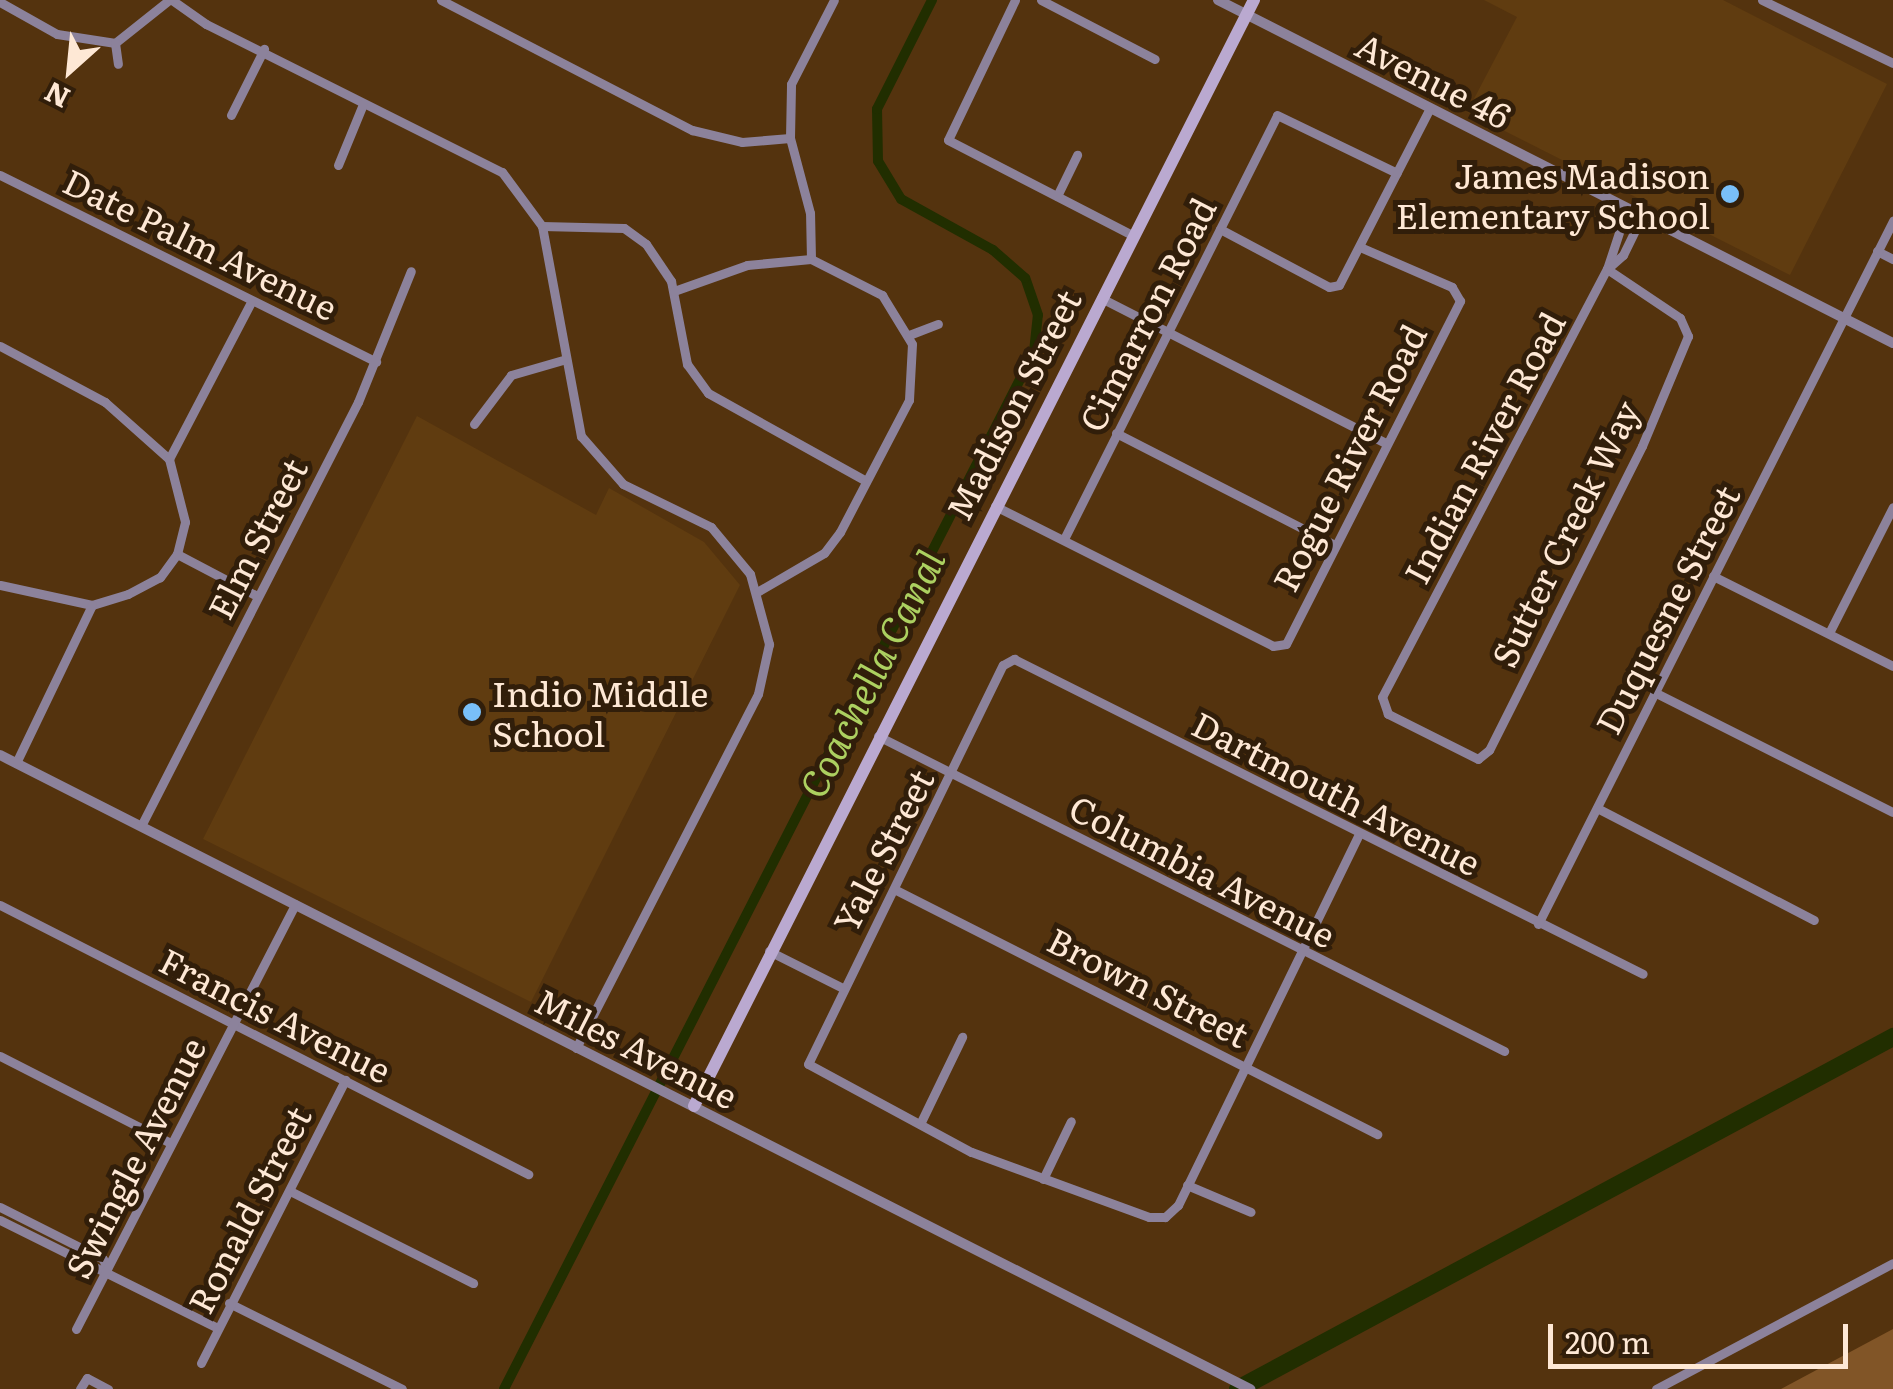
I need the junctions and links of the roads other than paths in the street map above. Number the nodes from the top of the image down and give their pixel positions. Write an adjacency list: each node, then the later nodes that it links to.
1 (170, 0): 11 (street); 12 (street)
2 (442, 0): 19 (street)
3 (834, 0): 19 (street)
4 (1015, 0): 24 (street)
5 (1041, 0): 13 (street)
6 (1218, 0): 10 (street, Avenue 46)
7 (1254, 0): 10 (main road, Madison Street)
8 (1762, 0): 15 (street)
9 (0, 2): 11 (street)
10 (1246, 15): 17 (street, Avenue 46); 30 (main road, Madison Street)
11 (115, 43): 14 (street)
12 (264, 50): 16 (street); 18 (street)
13 (1155, 59)
14 (118, 64)
15 (1892, 64)
16 (363, 104): 21 (street); 28 (street)
17 (1430, 108): 22 (street); 25 (street, Avenue 46)
18 (231, 115)
19 (790, 138): 33 (street)
20 (1077, 155): 24 (street)
21 (338, 165)
22 (1397, 173): 29 (street, Cimarron Road); 31 (street)
23 (0, 175): 39 (street, Date Palm Avenue)
24 (1057, 196): 30 (street)
25 (1626, 208): 26 (street, Avenue 46); 35 (street, Indian River Road)
26 (1642, 216): 35 (street); 40 (street, Avenue 46)
27 (1893, 220): 32 (street, Duquesne Street)
28 (542, 226): 37 (street); 46 (street)
29 (1220, 229): 31 (street); 42 (street, Cimarron Road)
30 (1130, 234): 38 (main road, Madison Street)
31 (1360, 247): 50 (street, Rogue River Road)
32 (1877, 251): 34 (street); 40 (street, Duquesne Street)
33 (811, 259): 37 (street); 43 (street)
34 (1893, 259)
35 (1607, 269): 69 (street, Sutter Creek Way); 69 (street, Indian River Road)
36 (411, 271): 47 (street, Elm Street)
37 (674, 291): 52 (street)
38 (1100, 298): 42 (street); 53 (main road, Madison Street)
39 (251, 302): 47 (street, Date Palm Avenue); 51 (street)
40 (1843, 318): 44 (street, Avenue 46); 58 (street, Duquesne Street)
41 (938, 324): 43 (street)
42 (1167, 328): 49 (street, Cimarron Road); 50 (street)
43 (909, 336): 52 (street)
44 (1893, 343)
45 (0, 346): 51 (street)
46 (564, 360): 48 (street); 60 (street)
47 (376, 362): 61 (street, Elm Street)
48 (474, 424)
49 (1116, 434): 55 (street, Cimarron Road); 56 (street)
50 (1384, 442): 56 (street, Rogue River Road)
51 (169, 459): 57 (street)
52 (866, 481): 60 (street)
53 (995, 506): 55 (street); 67 (main road, Madison Street)
54 (1893, 507): 63 (street)
55 (1064, 538): 56 (street, Rogue River Road)
56 (1334, 544)
57 (178, 554): 61 (street); 62 (street)
58 (1714, 576): 63 (street); 66 (street, Duquesne Street)
59 (0, 585): 62 (street)
60 (757, 592): 87 (street)
61 (257, 596): 74 (street, Elm Street)
62 (92, 605): 70 (street)
63 (1830, 634): 65 (street)
64 (1008, 661): 71 (street, Yale Street); 75 (street, Dartmouth Avenue)
65 (1893, 666)
66 (1654, 692): 72 (street, Duquesne Street); 73 (street)
67 (878, 736): 71 (street, Columbia Avenue); 81 (main road, Madison Street)
68 (0, 755): 70 (street, Miles Avenue)
69 (1483, 758)
70 (16, 763): 74 (street, Miles Avenue)
71 (952, 774): 76 (street, Yale Street); 82 (street, Columbia Avenue)
72 (1597, 808): 79 (street); 80 (street, Duquesne Street)
73 (1893, 812)
74 (140, 826): 77 (street, Miles Avenue)
75 (1359, 834): 80 (street, Dartmouth Avenue); 82 (street)
76 (894, 889): 84 (street, Yale Street); 90 (street, Brown Street)
77 (295, 904): 85 (street, Swingle Avenue); 87 (street, Miles Avenue)
78 (0, 905): 85 (street, Francis Avenue)
79 (1814, 920)
80 (1538, 924): 83 (street, Dartmouth Avenue)
81 (768, 950): 84 (street); 92 (main road, Madison Street)
82 (1302, 950): 88 (street, Columbia Avenue); 90 (street)
83 (1644, 974)
84 (843, 988): 94 (street, Yale Street)
85 (234, 1023): 91 (street, Francis Avenue); 96 (street, Swingle Avenue)
86 (962, 1037): 94 (street)
87 (576, 1048): 92 (street, Miles Avenue)
88 (1504, 1051)
89 (0, 1056): 96 (street)
90 (1246, 1065): 95 (street, Brown Street); 99 (street)
91 (345, 1080): 97 (street, Francis Avenue); 100 (street, Ronald Street)
92 (694, 1106): 114 (street, Miles Avenue)
93 (1071, 1121): 98 (street)
94 (920, 1124): 98 (street)
95 (1377, 1134)
96 (172, 1143): 105 (street, Swingle Avenue)
97 (528, 1174)
98 (1043, 1178): 99 (street)
99 (1187, 1185): 102 (street)
100 (290, 1191): 106 (street); 107 (street, Ronald Street)
101 (0, 1207): 105 (street)
102 (1251, 1212)
103 (0, 1220): 105 (street)
104 (1893, 1264): 115 (street)
105 (107, 1268): 108 (street); 109 (street, Swingle Avenue)
106 (473, 1282)
107 (230, 1303): 108 (street, Ronald Street); 113 (street)
108 (218, 1328): 110 (street, Ronald Street)
109 (76, 1329)
110 (201, 1363)
111 (80, 1389): 112 (street)
112 (108, 1389)
113 (402, 1389)
114 (1250, 1389)
115 (1656, 1389)

